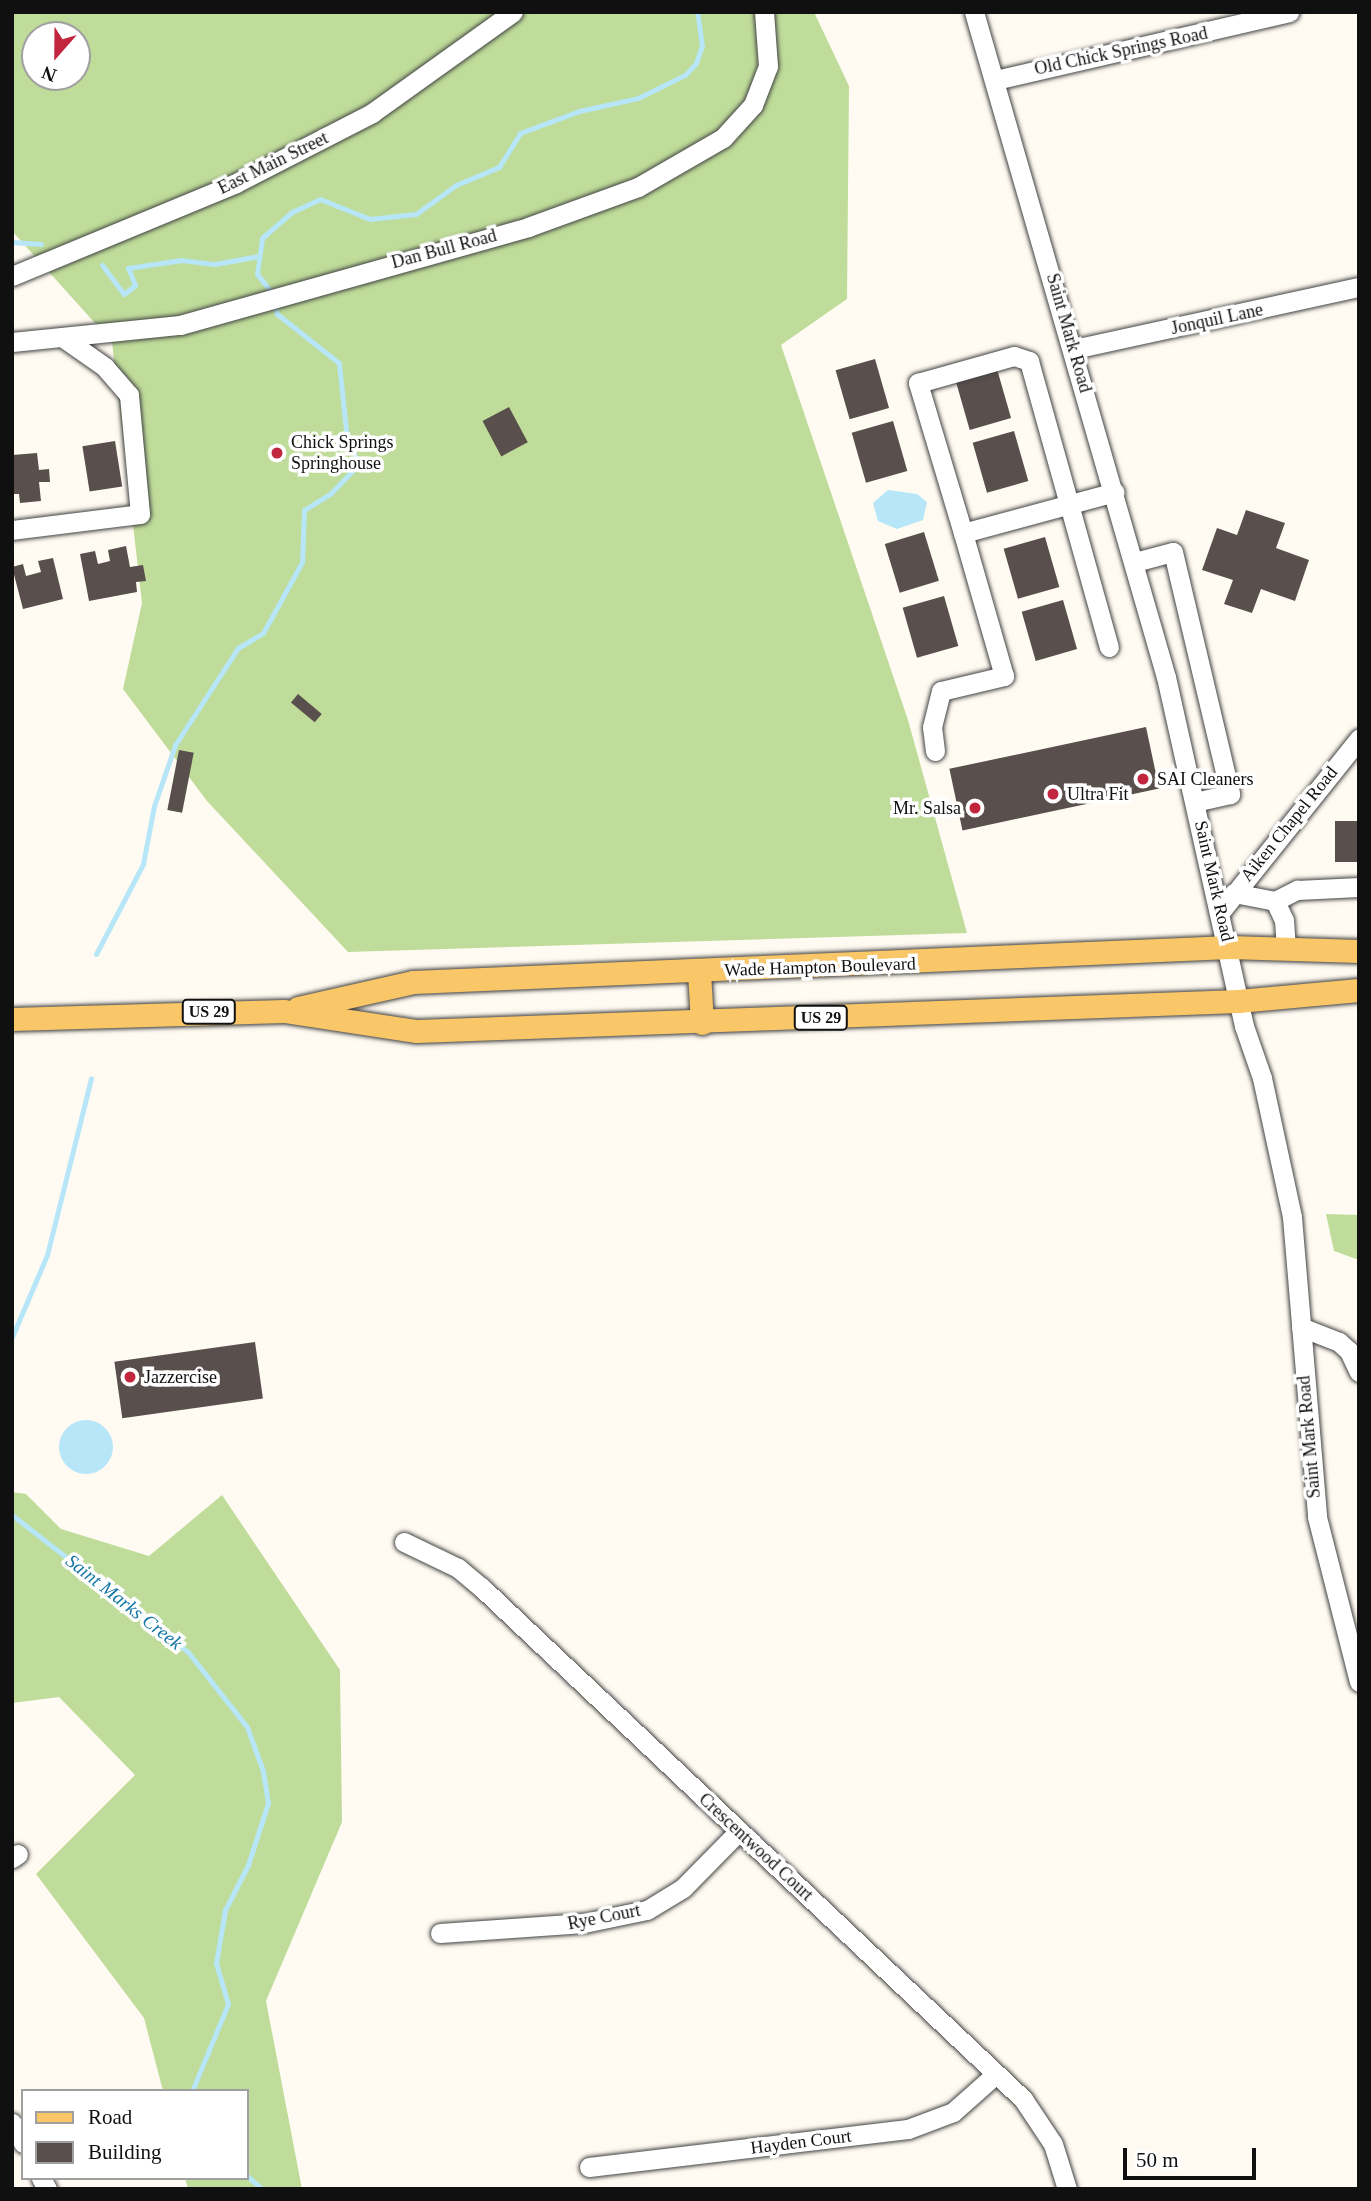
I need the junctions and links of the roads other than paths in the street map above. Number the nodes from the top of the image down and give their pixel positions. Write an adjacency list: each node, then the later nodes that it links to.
1 (513, 12): 6 (street, East Main Street)
2 (764, 12): 8 (street, Dan Bull Road)
3 (974, 12): 5 (street, Saint Mark Road)
4 (1289, 12): 5 (street, Old Chick Springs Road)
5 (995, 80): 10 (street, Saint Mark Road)
6 (12, 276)
7 (1359, 287): 10 (street, Jonquil Lane)
8 (65, 339): 9 (street, Dan Bull Road); 13 (street)
9 (12, 342)
10 (1074, 349): 11 (street, Saint Mark Road)
11 (1115, 492): 12 (street); 15 (street, Saint Mark Road)
12 (1069, 504): 14 (street); 14 (street); 16 (street)
13 (12, 530)
14 (963, 533): 18 (street)
15 (1135, 562): 19 (street, Saint Mark Road); 19 (street)
16 (1109, 647)
17 (1359, 739): 21 (street, Aiken Chapel Road)
18 (935, 751)
19 (1195, 802): 23 (street, Saint Mark Road)
20 (1359, 887): 22 (street)
21 (1234, 893): 22 (street); 23 (street, Aiken Chapel Road)
22 (1275, 901): 25 (street)
23 (1221, 911): 24 (street, Saint Mark Road)
24 (1229, 947): 25 (main road, Wade Hampton Boulevard / US 29); 27 (main road, Wade Hampton Boulevard / US 29); 29 (street, Saint Mark Road)
25 (1286, 949): 26 (main road, Wade Hampton Boulevard / US 29)
26 (1359, 951)
27 (699, 972): 30 (main road, Wade Hampton Boulevard / US 29); 32 (main road)
28 (1359, 990): 29 (main road, Wade Hampton Boulevard / US 29)
29 (1238, 1001): 32 (main road, Wade Hampton Boulevard / US 29); 33 (street, Saint Mark Road)
30 (284, 1011): 31 (main road, Wade Hampton Boulevard / US 29); 32 (main road, Wade Hampton Boulevard / US 29)
31 (12, 1018)
32 (702, 1023)
33 (1301, 1327): 34 (street); 37 (street, Saint Mark Road)
34 (1359, 1372)
35 (404, 1542): 39 (street, Crescentwood Court)
36 (1359, 1618): 37 (street)
37 (1342, 1629): 38 (street, Saint Mark Road)
38 (1359, 1682)
39 (739, 1831): 40 (street, Rye Court); 41 (street, Crescentwood Court)
40 (440, 1933)
41 (996, 2074): 44 (street, Hayden Court); 45 (street, Crescentwood Court)
42 (12, 2123): 43 (street)
43 (21, 2139)
44 (589, 2167)
45 (1067, 2189)

